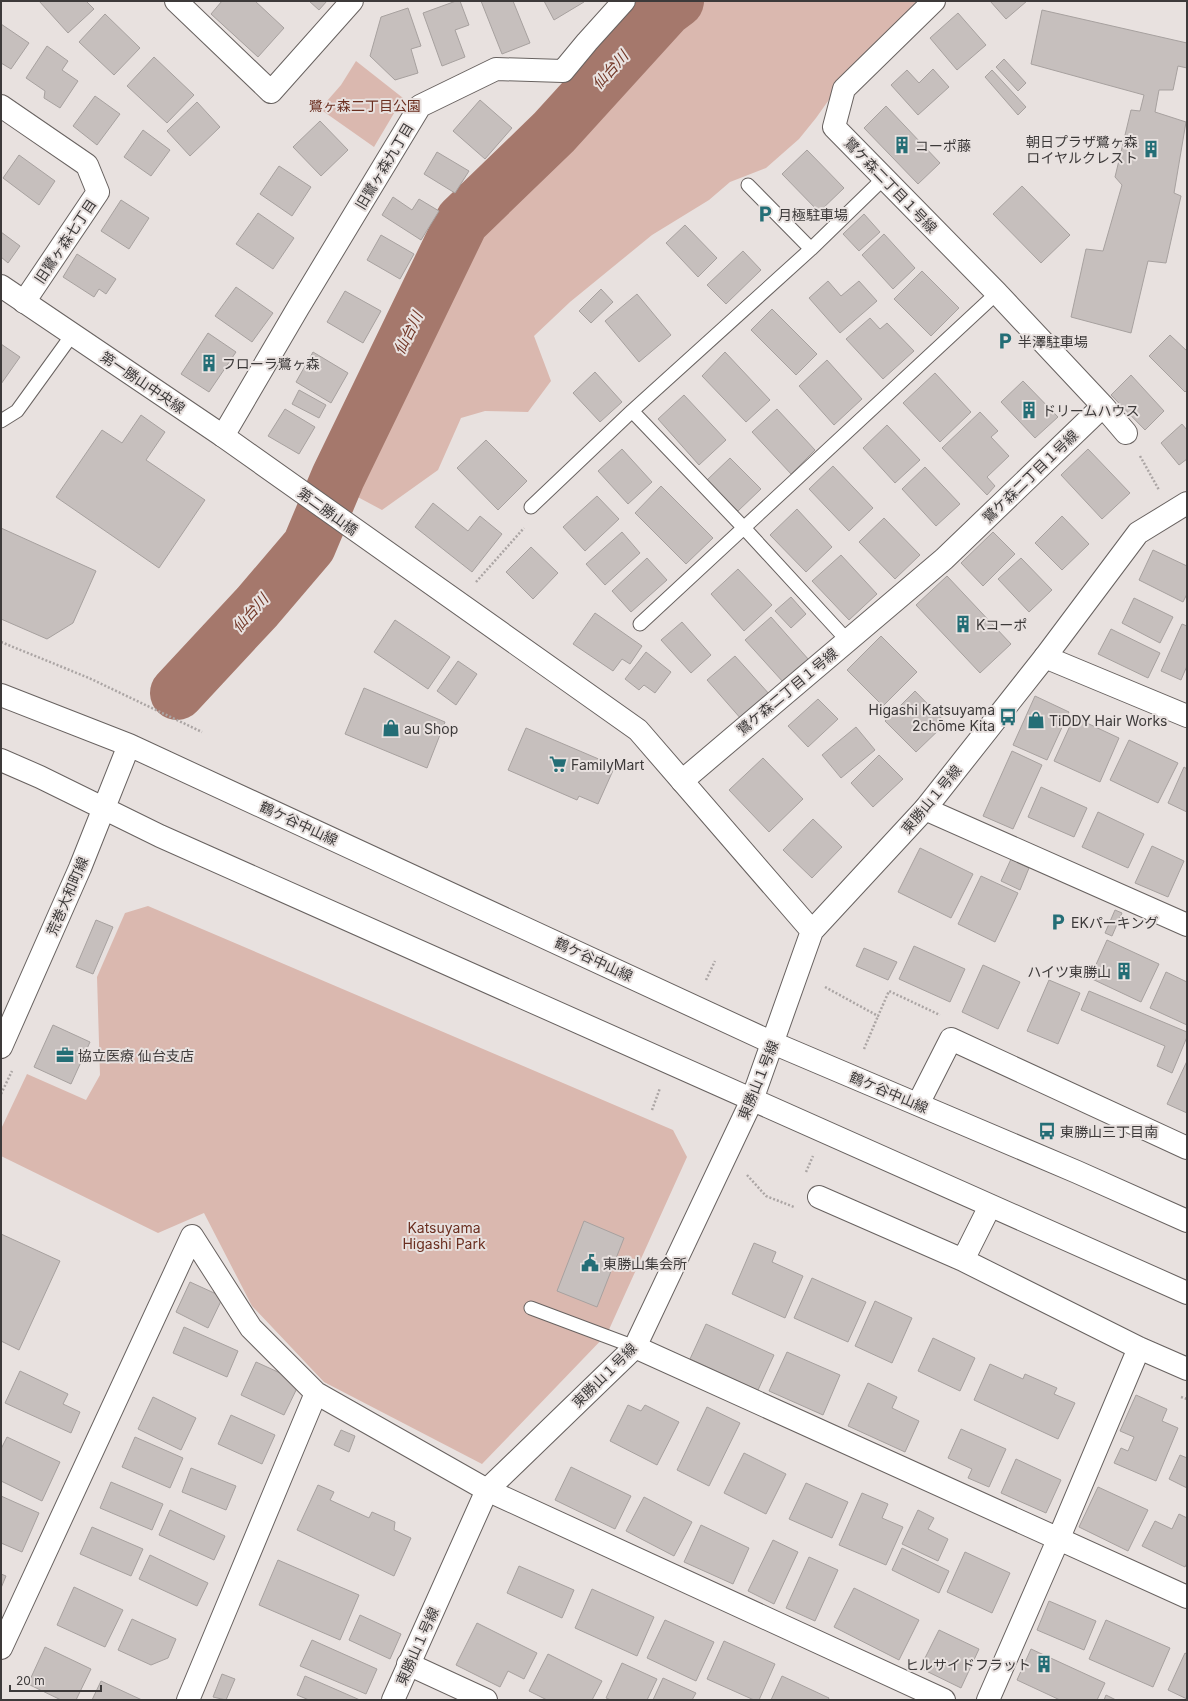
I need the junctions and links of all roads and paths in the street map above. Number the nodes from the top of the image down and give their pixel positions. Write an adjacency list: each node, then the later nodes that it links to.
1 (176, 1): 2 (street)
2 (352, 1)
3 (624, 1): 17 (street, 旧鷺ヶ森九丁目)
4 (934, 1): 6 (street, 鷺ケ森二丁目１号線)
5 (1, 106): 11 (street, 旧鷺ヶ森七丁目)
6 (884, 178): 8 (lane); 10 (street, 鷺ケ森二丁目１号線)
7 (748, 185): 8 (lane)
8 (811, 249): 14 (lane)
9 (1, 286): 11 (street, 第一勝山中央線)
10 (997, 293): 13 (street, 鷺ケ森二丁目１号線); 22 (lane)
11 (24, 302): 12 (street, 第一勝山中央線)
12 (72, 335): 15 (lane); 17 (street, 第一勝山中央線)
13 (1103, 406): 16 (street); 25 (street, 鷺ケ森二丁目１号線)
14 (632, 411): 21 (lane); 22 (lane)
15 (1, 421)
16 (1126, 433): 19 (path)
17 (223, 436): 18 (street, 第一勝山中央線)
18 (285, 480): 23 (street, 第二勝山橋)
19 (1160, 492)
20 (1186, 504): 27 (street, 東勝山１号線)
21 (531, 507): 23 (path)
22 (745, 529): 24 (lane); 25 (lane)
23 (457, 602): 33 (street, 第二勝山橋)
24 (640, 624)
25 (847, 640): 33 (street, 鷺ケ森二丁目１号線)
26 (1, 642): 30 (path)
27 (1045, 657): 29 (street); 35 (street, 東勝山１号線)
28 (1, 695): 31 (street, 鶴ケ谷中山線)
29 (1187, 716)
30 (202, 732)
31 (129, 745): 34 (street, 荒巻大和町線); 41 (street, 鶴ケ谷中山線)
32 (1, 760): 34 (street)
33 (682, 781): 37 (street, 第二勝山橋)
34 (103, 809): 42 (street, 荒巻大和町線); 45 (street)
35 (925, 809): 36 (street); 37 (street, 東勝山１号線)
36 (1187, 925)
37 (812, 931): 41 (street, 東勝山１号線)
38 (714, 961): 39 (path)
39 (706, 980)
40 (878, 1016): 43 (path)
41 (773, 1043): 45 (street, 東勝山１号線); 46 (street, 鶴ケ谷中山線)
42 (1, 1047)
43 (864, 1050)
44 (660, 1087): 47 (path)
45 (752, 1100): 50 (street); 55 (street, 東勝山１号線)
46 (918, 1104): 48 (street); 51 (street, 鶴ケ谷中山線)
47 (652, 1110)
48 (1187, 1148)
49 (819, 1197): 52 (street)
50 (990, 1206): 52 (street); 53 (street)
51 (1187, 1221)
52 (963, 1260): 56 (street)
53 (1187, 1293)
54 (531, 1308): 55 (lane)
55 (635, 1347): 59 (street, 東勝山１号線); 60 (street)
56 (1139, 1348): 57 (street); 60 (street)
57 (1187, 1369)
58 (316, 1392): 59 (street); 62 (street); 64 (street)
59 (487, 1490): 63 (street, 東勝山１号線); 67 (street)
60 (1058, 1540): 61 (street); 68 (street)
61 (1187, 1597)
62 (1, 1648)
63 (408, 1664): 65 (street, 東勝山１号線); 66 (street)
64 (188, 1700)
65 (393, 1700)
66 (486, 1700)
67 (944, 1700)
68 (988, 1700)

